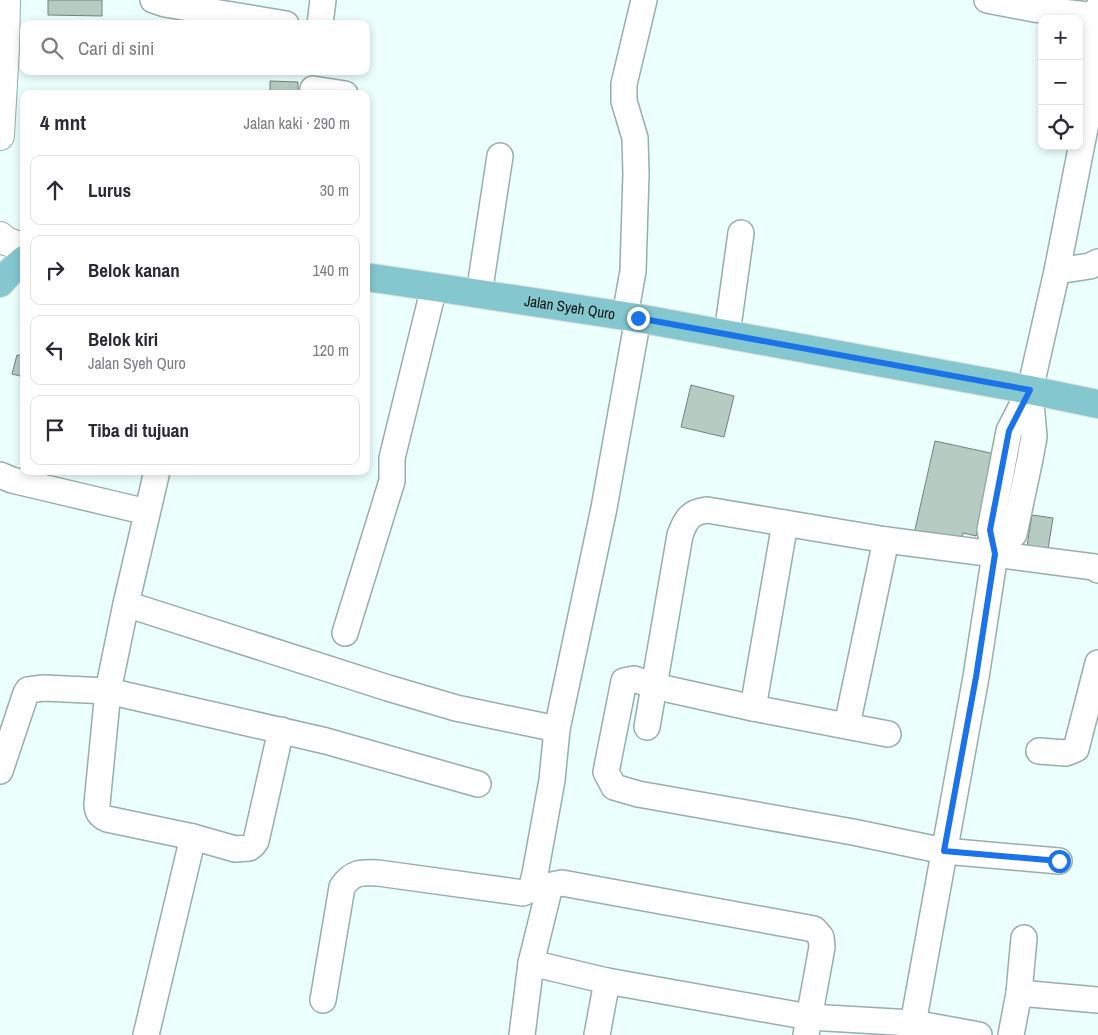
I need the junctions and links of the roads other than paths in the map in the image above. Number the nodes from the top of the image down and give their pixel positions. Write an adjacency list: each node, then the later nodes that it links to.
1 (6, 0): 12 (street)
2 (153, 0): 7 (street)
3 (323, 0): 8 (street)
4 (644, 0): 24 (street)
5 (987, 0): 6 (street)
6 (1097, 13): 9 (street)
7 (262, 20)
8 (320, 20)
9 (1096, 78): 19 (street)
10 (313, 85): 11 (street)
11 (331, 90)
12 (0, 136)
13 (500, 156): 23 (street)
14 (741, 232): 25 (street)
15 (0, 236): 16 (street)
16 (20, 246)
17 (1098, 262): 19 (street)
18 (20, 264): 21 (main road)
19 (1058, 272): 26 (street)
20 (370, 279): 22 (main road, Jalan Syeh Quro)
21 (0, 282)
22 (434, 287): 23 (main road, Jalan Syeh Quro); 36 (street)
23 (479, 294): 24 (main road, Jalan Syeh Quro)
24 (632, 317): 25 (main road, Jalan Syeh Quro); 43 (street)
25 (727, 334): 26 (main road, Jalan Syeh Quro)
26 (1030, 390): 27 (main road, Jalan Syeh Quro); 33 (street)
27 (1098, 404)
28 (0, 475): 30 (street)
29 (156, 475): 30 (street)
30 (147, 512): 35 (street)
31 (785, 523): 32 (street); 38 (street); 40 (street)
32 (886, 540): 33 (street); 41 (street)
33 (995, 554): 34 (street); 50 (street)
34 (1098, 570)
35 (126, 604): 39 (street); 43 (street)
36 (345, 633)
37 (1098, 663): 46 (street)
38 (654, 686): 40 (street); 42 (street); 50 (street)
39 (108, 691): 44 (street); 47 (street); 49 (street)
40 (753, 708): 41 (street)
41 (847, 726): 45 (street)
42 (647, 727)
43 (557, 729): 56 (street)
44 (281, 730): 48 (street); 49 (street)
45 (888, 734)
46 (1039, 751)
47 (0, 771)
48 (478, 784)
49 (192, 837): 60 (street)
50 (944, 851): 51 (street); 59 (street)
51 (1059, 861)
52 (1024, 938): 55 (street)
53 (531, 963): 54 (street); 58 (street); 61 (street)
54 (607, 981): 58 (street); 62 (street)
55 (1019, 993): 57 (street); 64 (street)
56 (323, 1000)
57 (1098, 1000)
58 (807, 1026): 59 (street)
59 (912, 1029): 63 (street)
60 (146, 1035)
61 (522, 1035)
62 (597, 1035)
63 (979, 1035)
64 (1012, 1035)

